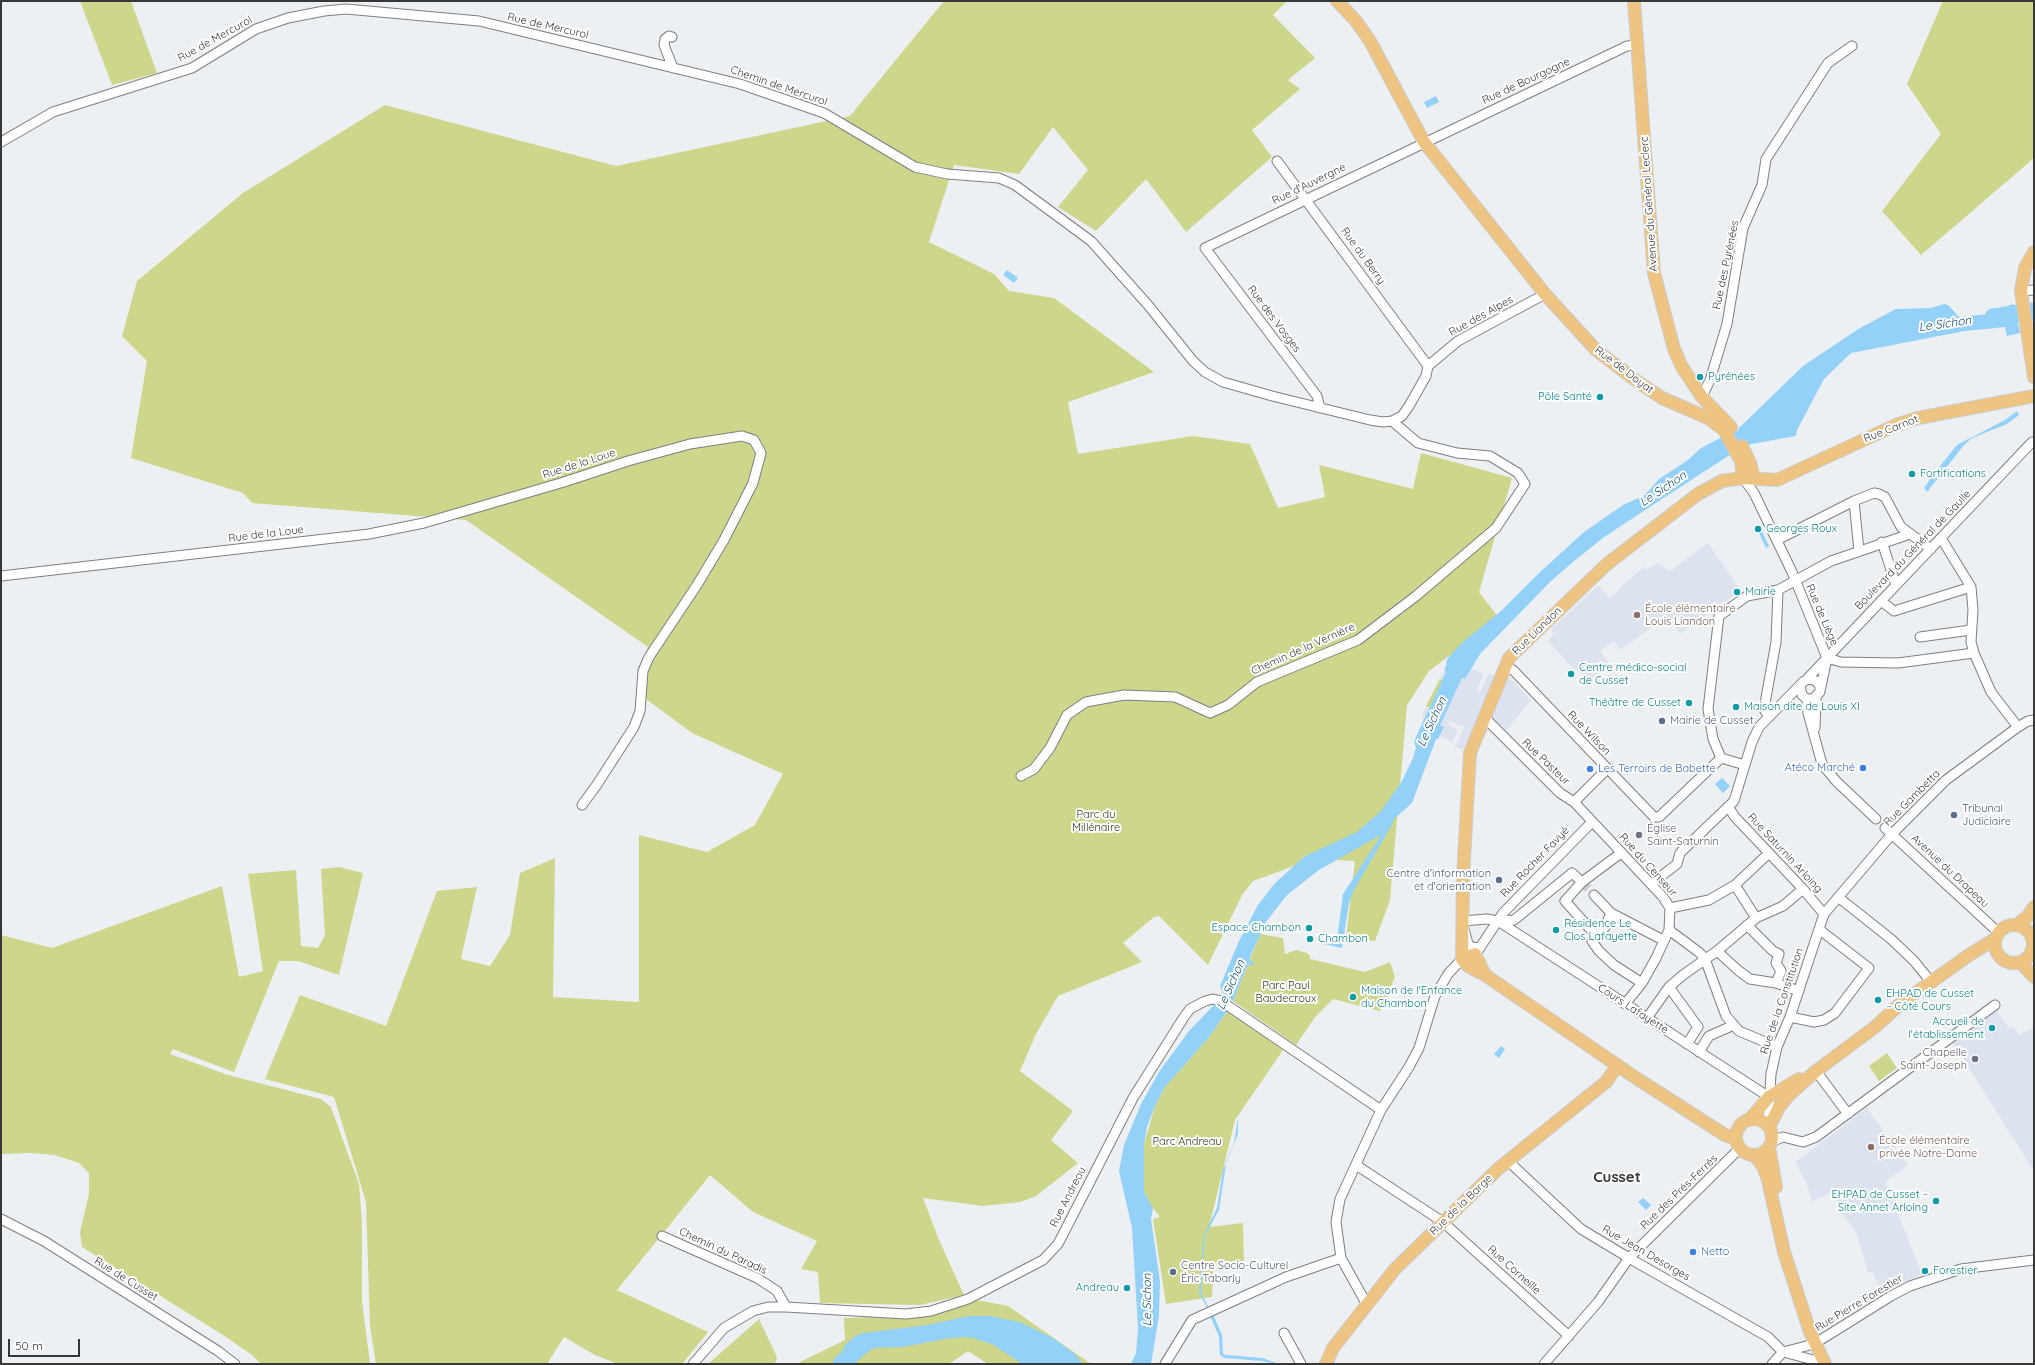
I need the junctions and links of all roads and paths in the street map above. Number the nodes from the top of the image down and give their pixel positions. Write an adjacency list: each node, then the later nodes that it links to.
1 (1337, 1): 9 (main road, Rue de Doyat)
2 (1634, 1): 4 (main road, Avenue du Général Leclerc)
3 (672, 37): 7 (street)
4 (1638, 45): 9 (street, Rue de Bourgogne); 22 (main road, Avenue du Général Leclerc)
5 (1852, 46): 22 (street, Rue des Pyrénées)
6 (615, 54): 7 (street, Chemin de Mercurol); 8 (street, Rue de Mercurol)
7 (673, 68): 24 (street, Chemin de Mercurol)
8 (1, 142)
9 (1424, 142): 11 (street, Rue d'Auvergne); 16 (main road, Rue de Doyat)
10 (1278, 162): 11 (street, Rue du Berry)
11 (1306, 198): 12 (street, Rue d'Auvergne); 19 (street, Rue du Berry)
12 (1205, 248): 24 (street, Rue des Vosges)
13 (2034, 252): 15 (main road)
14 (2034, 290): 15 (street)
15 (2021, 291): 17 (main road)
16 (1545, 294): 19 (street, Rue des Alpes); 23 (main road, Rue de Doyat)
17 (2028, 331): 18 (main road); 20 (main road)
18 (2034, 348)
19 (1428, 366): 25 (street, Rue des Alpes)
20 (2034, 370)
21 (2034, 396): 28 (main road, Rue Carnot)
22 (1702, 397): 23 (main road); 26 (main road, Avenue du Général Leclerc)
23 (1675, 404): 26 (main road, Rue de Doyat)
24 (1320, 408): 25 (street, Chemin de Mercurol)
25 (1392, 421): 57 (street, Chemin de la Vernière)
26 (1728, 428): 28 (main road)
27 (2034, 442): 31 (street, Boulevard du Général de Gaulle)
28 (1749, 478): 32 (street, Rue de Liège); 46 (main road, Rue Liandon)
29 (1854, 501): 30 (street); 32 (street); 35 (street)
30 (1910, 534): 33 (street); 34 (street)
31 (1941, 538): 34 (street, Boulevard du Général de Gaulle); 39 (street)
32 (1777, 540): 37 (street, Rue de Liège)
33 (1882, 542): 35 (street); 38 (street)
34 (1930, 549): 38 (street, Boulevard du Général de Gaulle)
35 (1859, 551): 37 (street)
36 (1, 576): 59 (street, Rue de la Loue)
37 (1795, 581): 40 (street); 45 (street, Rue de Liège)
38 (1896, 586): 41 (street, Boulevard du Général de Gaulle)
39 (1971, 586): 41 (street); 42 (street)
40 (1778, 590): 50 (street); 54 (street)
41 (1881, 602): 45 (street, Boulevard du Général de Gaulle)
42 (1971, 630): 43 (street); 44 (street)
43 (1920, 637)
44 (1974, 653): 45 (street); 53 (street)
45 (1827, 658): 47 (street, Boulevard du Général de Gaulle); 48 (street)
46 (1505, 668): 51 (main road, Rue Liandon); 56 (street, Rue Wilson)
47 (1804, 683): 48 (street); 48 (street); 49 (street, Boulevard du Général de Gaulle)
48 (1812, 697): 49 (street); 61 (street)
49 (1782, 704): 50 (street, Boulevard du Général de Gaulle)
50 (1769, 717): 55 (street, Boulevard du Général de Gaulle)
51 (1485, 718): 58 (street, Rue Pasteur); 79 (main road, Rue Liandon)
52 (2034, 720): 53 (street, Rue Gambetta)
53 (2018, 727): 64 (street, Rue Gambetta)
54 (1721, 758): 55 (street); 56 (street, Rue Wilson)
55 (1745, 765): 60 (street, Boulevard du Général de Gaulle)
56 (1608, 769): 58 (street)
57 (1021, 776)
58 (1574, 802): 62 (street, Rue Pasteur)
59 (582, 805)
60 (1729, 808): 66 (street, Rue Saturnin Arloing); 68 (street)
61 (1876, 819)
62 (1592, 822): 65 (street, Rue du Censeur); 80 (street, Rue Rocher Favyé)
63 (1885, 828): 64 (street, Avenue du Drapeau)
64 (1892, 834): 72 (street, Rue Gambetta); 87 (street, Avenue du Drapeau)
65 (1621, 853): 67 (street); 68 (street, Rue du Censeur)
66 (1768, 854): 69 (street); 70 (street, Rue Saturnin Arloing)
67 (1582, 882): 80 (street); 85 (street)
68 (1651, 884): 74 (street, Rue du Censeur)
69 (1735, 885): 74 (street); 78 (street)
70 (1803, 889): 76 (street, Rue Saturnin Arloing); 78 (street)
71 (1594, 895): 75 (street)
72 (1838, 898): 76 (street, Rue Gambetta); 101 (street)
73 (2034, 907): 82 (main road)
74 (1670, 908): 83 (street, Rue du Censeur)
75 (1611, 913): 88 (street); 99 (street)
76 (1824, 914): 84 (street, Rue de la Constitution)
77 (2034, 917): 86 (main road)
78 (1756, 918): 81 (street)
79 (1462, 921): 80 (street); 90 (street); 94 (main road, Rue Liandon)
80 (1498, 921): 90 (street, Rue Rocher Favyé); 104 (street, Cours Lafayette)
81 (1747, 925): 91 (street); 100 (street)
82 (2017, 925): 86 (main road); 87 (main road)
83 (1669, 930): 88 (street); 95 (street)
84 (1820, 930): 103 (street, Rue de la Constitution); 106 (street)
85 (1592, 931)
86 (2029, 933): 89 (main road)
87 (1997, 936): 92 (main road); 93 (main road)
88 (1663, 940): 99 (street)
89 (2033, 945): 96 (main road)
90 (1477, 951): 94 (main road); 97 (main road)
91 (1717, 951): 95 (street); 100 (street)
92 (1969, 955): 93 (main road); 101 (main road)
93 (2001, 958): 96 (main road)
94 (1462, 959): 97 (main road); 115 (street)
95 (1705, 959): 102 (street); 108 (street)
96 (2020, 962): 98 (main road)
97 (1485, 975): 112 (main road)
98 (2034, 977)
99 (1642, 983): 104 (street)
100 (1776, 983): 103 (street)
101 (1932, 983): 113 (main road)
102 (1669, 987): 107 (street); 109 (street)
103 (1799, 991): 106 (street, Rue de la Constitution)
104 (1625, 1004): 107 (street, Cours Lafayette)
105 (1995, 1005): 116 (street)
106 (1790, 1017): 110 (street, Rue de la Constitution)
107 (1647, 1018): 109 (street, Cours Lafayette)
108 (1734, 1025): 110 (street); 111 (street)
109 (1687, 1044): 111 (street, Cours Lafayette)
110 (1777, 1047): 114 (street, Rue de la Constitution)
111 (1699, 1052): 114 (street, Cours Lafayette)
112 (1618, 1066): 118 (main road); 123 (main road, Rue de la Barge)
113 (1816, 1071): 114 (main road); 116 (street); 119 (main road)
114 (1769, 1097): 117 (main road); 119 (street, Rue de la Constitution)
115 (1381, 1110): 124 (street); 133 (street, Rue Andreau)
116 (1848, 1114): 121 (street)
117 (1745, 1123): 118 (main road); 119 (main road); 120 (main road)
118 (1712, 1126): 120 (main road)
119 (1768, 1127): 121 (main road)
120 (1738, 1144): 122 (main road); 130 (street, Rue des Prés-Ferrés)
121 (1770, 1144): 122 (main road); 127 (main road)
122 (1754, 1155): 127 (main road)
123 (1508, 1160): 126 (main road, Rue de la Barge); 130 (street, Rue Jean Desorges)
124 (1356, 1165): 126 (street, Rue Corneille); 129 (street)
125 (1, 1219): 138 (street, Rue de Cusset)
126 (1443, 1222): 132 (main road, Rue de la Barge); 135 (street, Rue Corneille)
127 (1779, 1224): 136 (main road)
128 (662, 1236): 133 (street, Chemin du Paradis)
129 (1341, 1258): 132 (street); 140 (street)
130 (1629, 1258): 135 (street, Rue des Prés-Ferrés); 137 (street, Rue Jean Desorges)
131 (2034, 1260): 136 (street, Rue Pierre Forestier)
132 (1366, 1303): 142 (main road, Rue de la Barge)
133 (786, 1307): 139 (street, Rue Andreau)
134 (1284, 1332): 141 (street)
135 (1569, 1336): 143 (street, Rue des Prés-Ferrés)
136 (1814, 1344): 137 (street, Rue Pierre Forestier); 145 (main road)
137 (1783, 1352): 144 (street); 145 (street)
138 (235, 1364)
139 (693, 1364)
140 (1165, 1364)
141 (1301, 1364)
142 (1326, 1364)
143 (1544, 1364)
144 (1772, 1364)
145 (1825, 1364)

